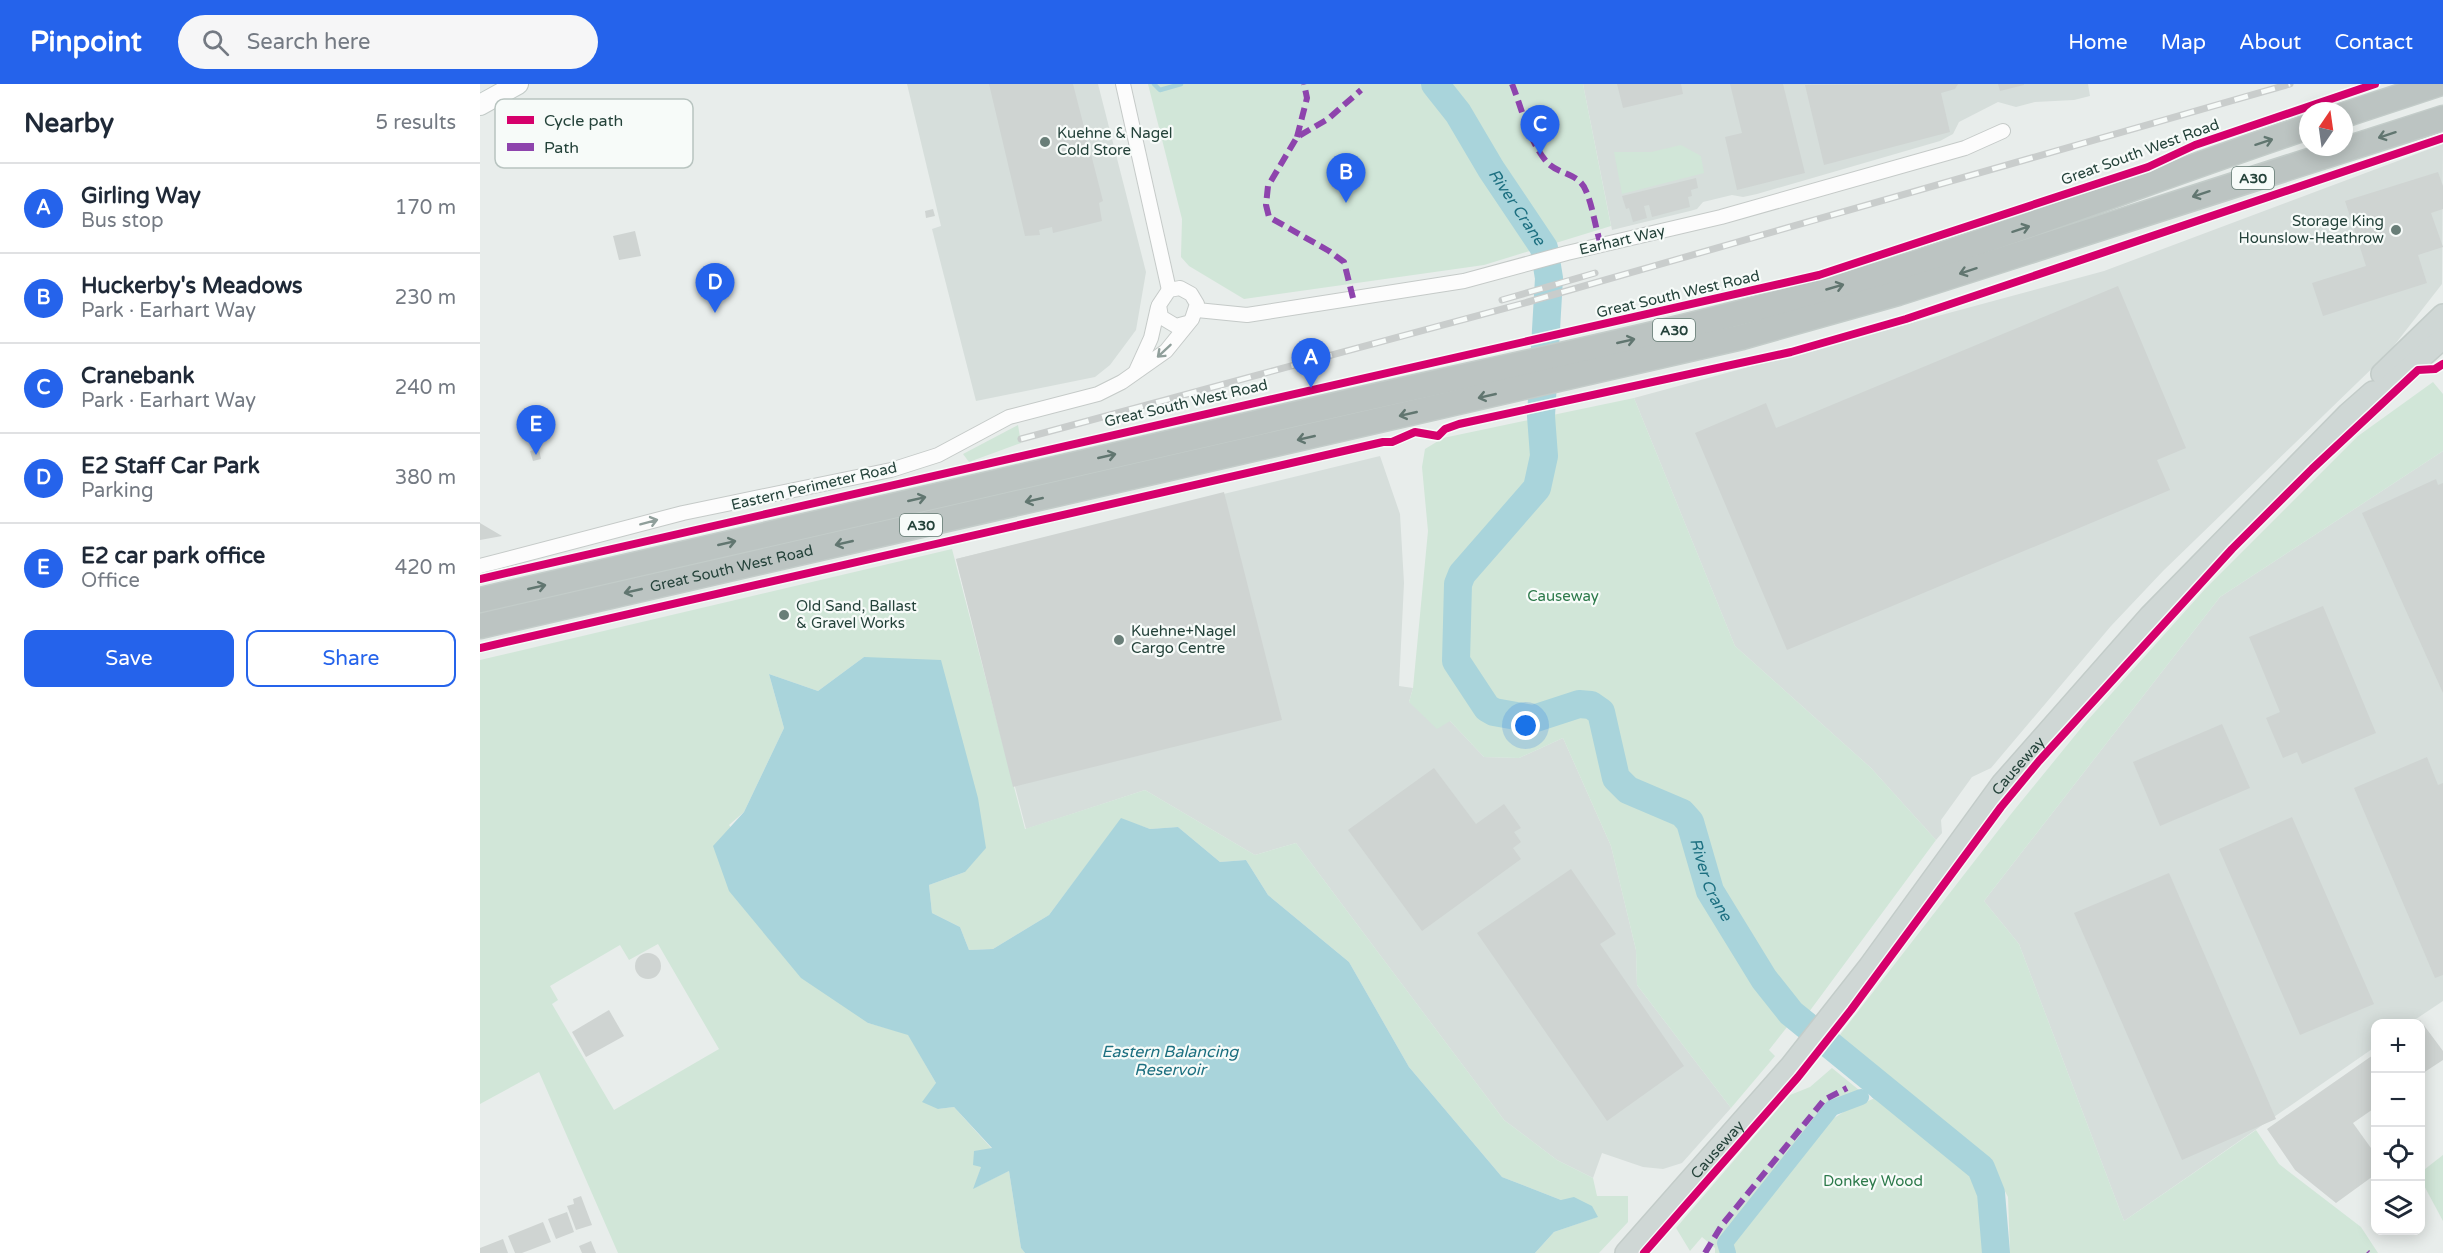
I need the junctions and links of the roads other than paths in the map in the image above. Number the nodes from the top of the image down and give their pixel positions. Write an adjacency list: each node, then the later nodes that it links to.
1 (518, 84): 4 (street)
2 (1123, 84): 9 (street)
3 (2438, 84): 5 (highway)
4 (480, 105)
5 (2353, 112)
6 (2443, 118): 15 (highway, Great South West Road / A30, one-way to 15)
7 (2299, 130): 15 (highway, Great South West Road / A30, one-way to 7)
8 (2003, 131): 11 (street, Earhart Way)
9 (1169, 290): 10 (street); 11 (street)
10 (1159, 305): 13 (street); 16 (street)
11 (1197, 310): 13 (street)
12 (2443, 315): 14 (main road, Causeway)
13 (1188, 323): 16 (street, Eastern Perimeter Road, one-way to 16)
14 (2437, 342): 21 (main road, Causeway)
15 (1571, 365): 17 (highway, Great South West Road / A30)
16 (1135, 373): 18 (street, Eastern Perimeter Road, one-way to 16)
17 (1521, 377): 19 (highway, Great South West Road / A30, one-way to 17); 20 (highway, Great South West Road / A30, one-way to 20)
18 (480, 566)
19 (480, 600)
20 (480, 626)
21 (1626, 1253)

